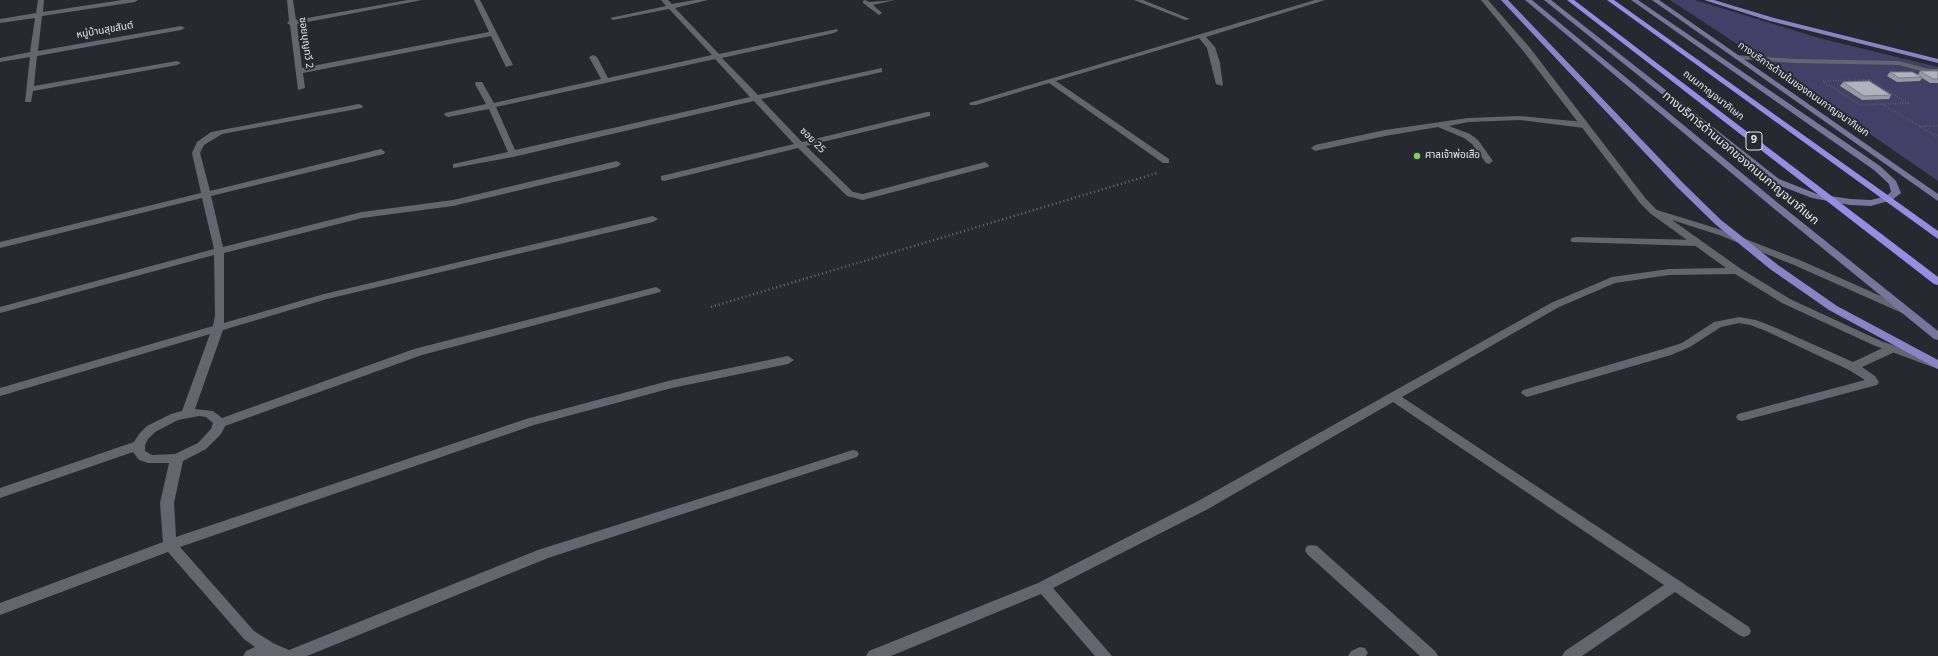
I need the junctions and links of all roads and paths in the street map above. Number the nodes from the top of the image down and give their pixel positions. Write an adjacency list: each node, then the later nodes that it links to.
1 (41, 0): 23 (street)
2 (135, 0): 23 (street)
3 (290, 0): 27 (street, ซอยบุญทวี 2)
4 (419, 0): 27 (street)
5 (477, 0): 30 (street)
6 (664, 0): 21 (street, ซอย 25)
7 (706, 0): 21 (street)
8 (892, 0): 20 (street)
9 (1137, 0): 25 (street)
10 (1322, 0): 31 (street)
11 (1484, 0): 58 (street)
12 (1504, 0): 91 (main road)
13 (1528, 0): 86 (main road, ทางบริการด้านนอกของถนนกาญจนาภิเษก)
14 (1547, 0): 17 (main road)
15 (1570, 0): 82 (highway, ถนนกาญจนาภิเษก / 9)
16 (1610, 0): 76 (highway, ถนนกาญจนาภิเษก)
17 (1634, 0)
18 (1655, 0): 35 (main road, ทางบริการด้านในของถนนกาญจนาภิเษก)
19 (1707, 0): 37 (main road)
20 (866, 2): 22 (street)
21 (670, 7): 24 (street); 34 (street, ซอย 25)
22 (879, 13)
23 (38, 15): 26 (street); 32 (street)
24 (613, 18)
25 (1187, 19)
26 (0, 21)
27 (291, 23): 41 (street, ซอยบุญทวี 2)
28 (181, 28): 32 (street, หมู่บ้านสุขสันต์)
29 (834, 31): 34 (street)
30 (494, 33): 39 (street); 41 (street)
31 (1201, 36): 44 (street); 46 (street)
32 (32, 54): 36 (street, หมู่บ้านสุขสันต์); 48 (street)
33 (593, 57): 43 (street)
34 (718, 57): 43 (street); 49 (street, ซอย 25)
35 (1738, 57): 42 (street); 73 (main road, ทางบริการด้านในของถนนกาญจนาภิเษก)
36 (0, 60)
37 (1938, 61)
38 (177, 63): 48 (street)
39 (509, 65)
40 (879, 70): 49 (street)
41 (299, 71): 47 (street, ซอยบุญทวี 2)
42 (1938, 71)
43 (606, 81): 54 (street)
44 (1051, 81): 51 (street); 66 (street)
45 (479, 84): 54 (street)
46 (1220, 84)
47 (301, 88)
48 (30, 89): 50 (street)
49 (756, 98): 62 (street, ซอย 25); 65 (street)
50 (28, 100)
51 (973, 103)
52 (1882, 104): 52 (path); 59 (path)
53 (359, 106): 72 (street)
54 (491, 106): 56 (street); 65 (street)
55 (928, 114): 62 (street)
56 (448, 115)
57 (1438, 124): 58 (street); 63 (street); 67 (street)
58 (1584, 125): 74 (street)
59 (1918, 126): 60 (path); 61 (path)
60 (1938, 126)
61 (1938, 137)
62 (799, 144): 69 (street, ซอย 25); 71 (street)
63 (1315, 148)
64 (381, 152): 72 (street)
65 (513, 154): 70 (street)
66 (1166, 161): 84 (path)
67 (1489, 161)
68 (617, 164): 80 (street)
69 (985, 165)
70 (456, 166)
71 (664, 178)
72 (207, 195): 79 (street); 80 (street)
73 (1938, 198)
74 (1654, 212): 78 (street); 86 (street)
75 (653, 219): 87 (street)
76 (1938, 236)
77 (1575, 240): 78 (street)
78 (1696, 243): 81 (street)
79 (0, 245)
80 (219, 251): 85 (street); 87 (street)
81 (1737, 271): 89 (street); 95 (street)
82 (1938, 282)
83 (656, 290): 98 (street)
84 (711, 306)
85 (0, 310)
86 (1908, 312): 88 (main road, ทางบริการด้านนอกของถนนกาญจนาภิเษก)
87 (218, 328): 93 (street); 96 (street)
88 (1938, 337)
89 (1891, 348): 91 (street); 92 (street)
90 (788, 360): 103 (street)
91 (1938, 365)
92 (1853, 367): 94 (street); 97 (street)
93 (0, 392)
94 (1527, 393)
95 (1394, 397): 105 (street); 106 (street)
96 (188, 414): 98 (street); 99 (street)
97 (1742, 417)
98 (219, 424): 101 (street)
99 (139, 445): 101 (street); 102 (street)
100 (853, 454): 112 (street)
101 (177, 458): 103 (street)
102 (0, 493)
103 (170, 545): 107 (street); 109 (street)
104 (1312, 550): 115 (street)
105 (1675, 585): 108 (street); 116 (street)
106 (1043, 587): 113 (street); 114 (street)
107 (0, 609)
108 (1744, 631)
109 (268, 648): 110 (street); 111 (street)
110 (251, 656)
111 (287, 656)
112 (290, 656)
113 (874, 656)
114 (1104, 656)
115 (1430, 656)
116 (1570, 656)

